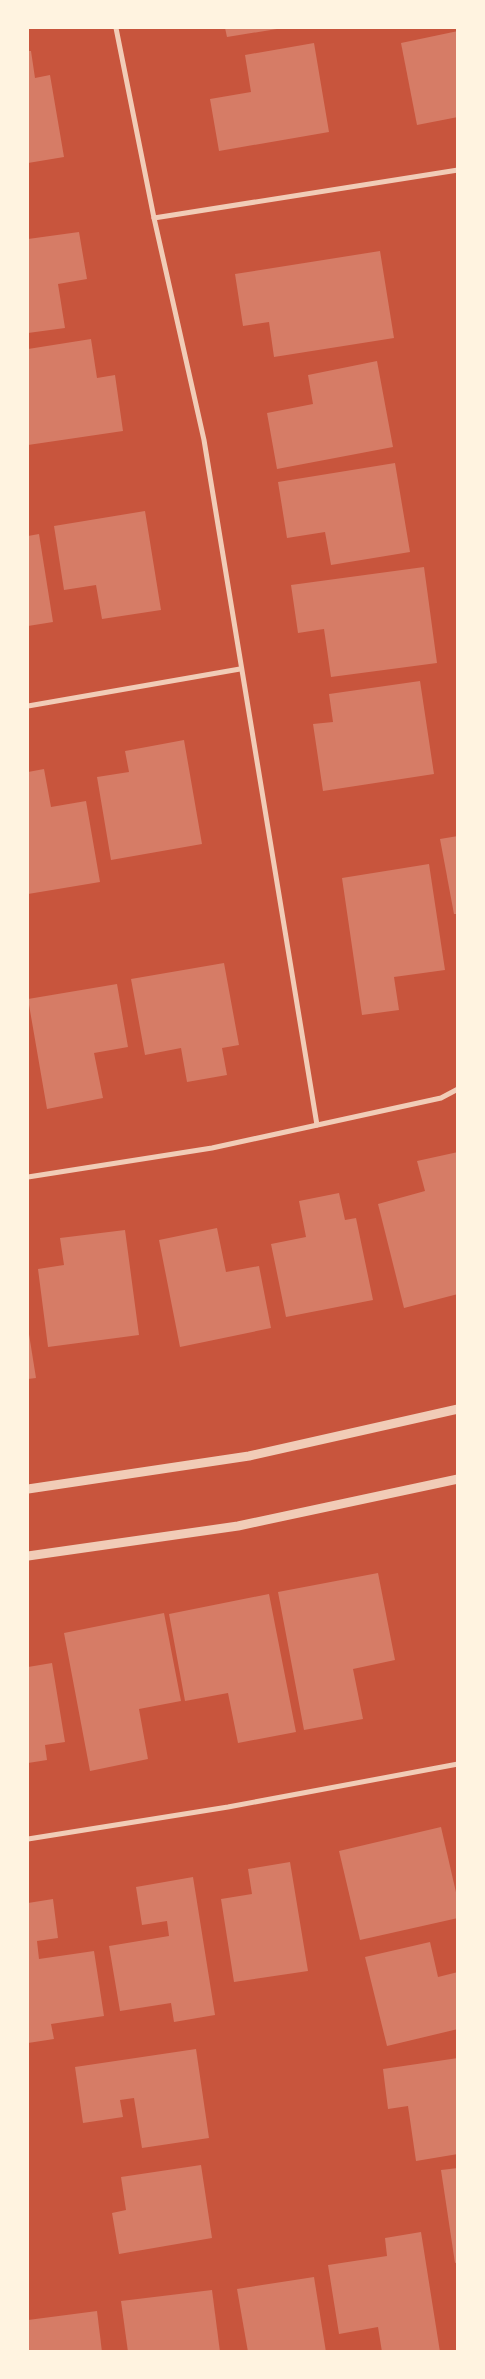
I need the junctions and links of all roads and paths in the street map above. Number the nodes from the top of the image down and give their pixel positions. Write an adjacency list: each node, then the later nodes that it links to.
1 (116, 28): 3 (street)
2 (458, 170): 3 (street)
3 (154, 218): 4 (street)
4 (240, 669): 5 (street); 7 (street)
5 (28, 706)
6 (458, 1089): 7 (street)
7 (317, 1125): 8 (street)
8 (28, 1177)
9 (458, 1409): 11 (street)
10 (458, 1479): 12 (street)
11 (28, 1489)
12 (28, 1556)
13 (458, 1764): 14 (street)
14 (28, 1838)

